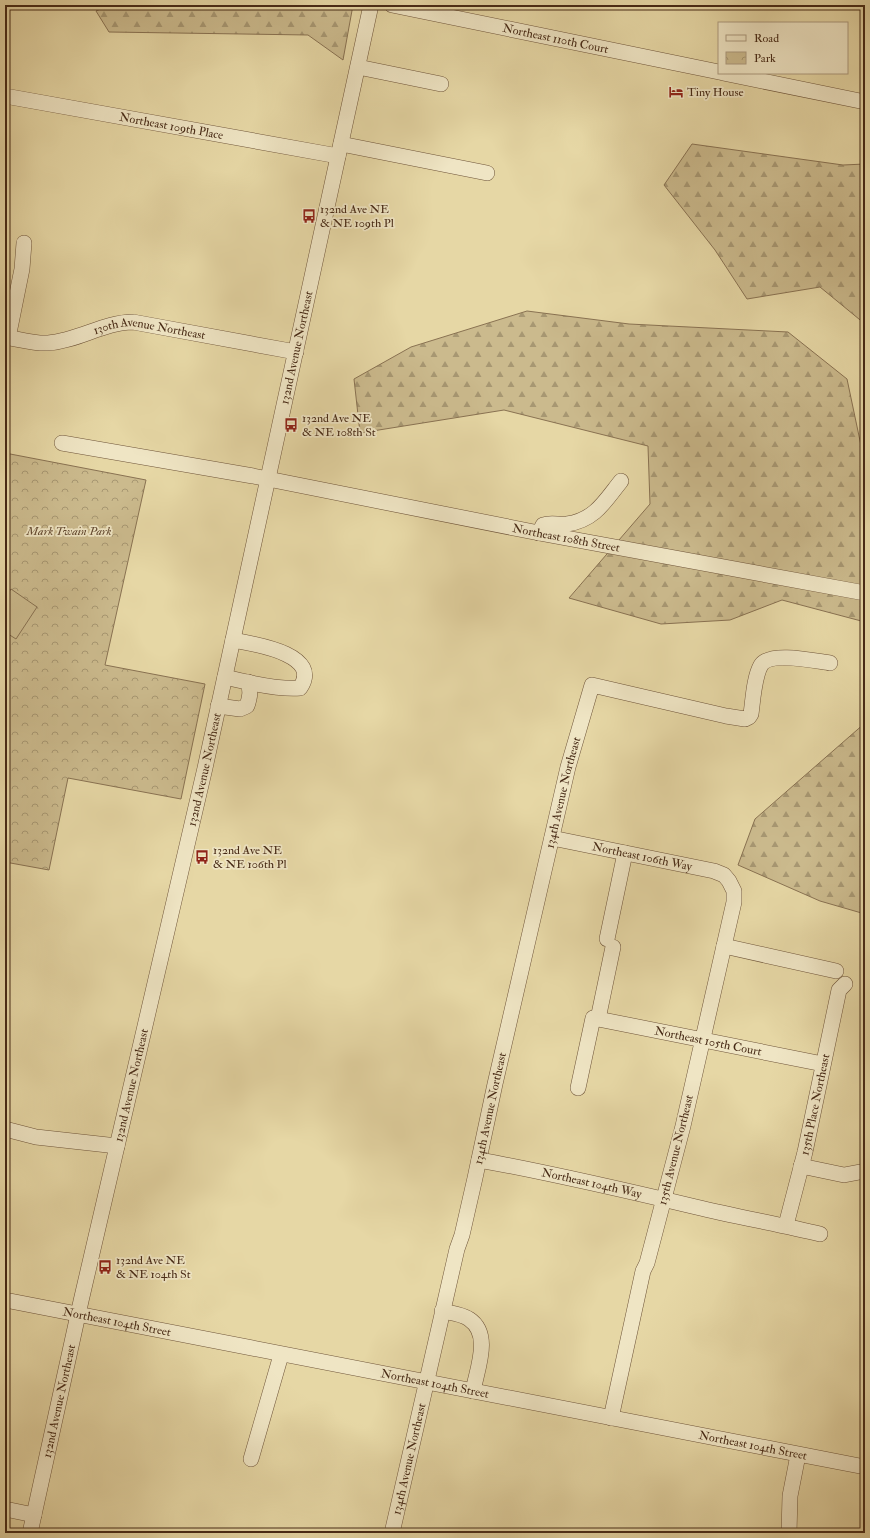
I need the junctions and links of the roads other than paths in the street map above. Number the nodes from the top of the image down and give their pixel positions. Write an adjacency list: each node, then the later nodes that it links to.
1 (371, 5): 3 (street, 132nd Avenue Northeast)
2 (392, 5): 4 (street, Northeast 110th Court)
3 (358, 67): 6 (street); 9 (street, 132nd Avenue Northeast)
4 (718, 72)
5 (728, 74): 8 (street)
6 (441, 84)
7 (5, 96): 9 (street, Northeast 109th Place)
8 (865, 102)
9 (339, 150): 10 (street, Northeast 109th Place); 13 (street, 132nd Avenue Northeast)
10 (487, 173)
11 (24, 243): 12 (street)
12 (7, 337): 13 (street, 130th Avenue Northeast)
13 (296, 352): 15 (street, 132nd Avenue Northeast)
14 (62, 443): 15 (street, Northeast 108th Street)
15 (268, 479): 17 (street, Northeast 108th Street); 19 (street, 132nd Avenue Northeast)
16 (621, 481): 17 (street)
17 (539, 533): 18 (street, Northeast 108th Street)
18 (865, 593)
19 (233, 640): 21 (street, 132nd Avenue Northeast); 22 (street)
20 (830, 663): 24 (street, 134th Avenue Northeast)
21 (224, 676): 22 (street); 23 (street, 132nd Avenue Northeast)
22 (248, 682): 23 (street)
23 (218, 706): 35 (street, 132nd Avenue Northeast)
24 (552, 838): 25 (street, Northeast 106th Way); 37 (street, 134th Avenue Northeast)
25 (625, 853): 26 (street, Northeast 106th Way); 30 (street)
26 (730, 881): 27 (street, 135th Avenue Northeast)
27 (724, 946): 28 (street); 31 (street, 135th Avenue Northeast)
28 (836, 971)
29 (845, 984): 32 (street, 135th Place Northeast)
30 (595, 1018): 31 (street, Northeast 105th Court); 33 (street)
31 (703, 1040): 32 (street, Northeast 105th Court); 39 (street, 135th Avenue Northeast)
32 (823, 1064): 36 (street, 135th Place Northeast)
33 (578, 1088)
34 (5, 1129): 35 (street)
35 (117, 1146): 44 (street, 132nd Avenue Northeast)
36 (803, 1159): 38 (street); 40 (street, 135th Place Northeast)
37 (479, 1160): 39 (street, Northeast 104th Way); 43 (street, 134th Avenue Northeast)
38 (865, 1171)
39 (664, 1199): 40 (street, Northeast 104th Way); 48 (street, 135th Avenue Northeast)
40 (786, 1226): 41 (street, Northeast 104th Way)
41 (820, 1234)
42 (5, 1300): 44 (street, Northeast 104th Street)
43 (442, 1312): 46 (street, 134th Avenue Northeast); 47 (street)
44 (78, 1315): 45 (street, Northeast 104th Street); 53 (street, 132nd Avenue Northeast)
45 (281, 1355): 46 (street, Northeast 104th Street); 50 (street)
46 (426, 1382): 47 (street, Northeast 104th Street); 55 (street, 134th Avenue Northeast)
47 (473, 1391): 48 (street, Northeast 104th Street)
48 (610, 1418): 49 (street, Northeast 104th Street)
49 (798, 1455): 51 (street, Northeast 104th Street); 56 (street)
50 (251, 1459)
51 (865, 1468)
52 (5, 1509): 53 (street)
53 (34, 1515): 54 (street, 132nd Avenue Northeast)
54 (30, 1533)
55 (392, 1533)
56 (789, 1533)

